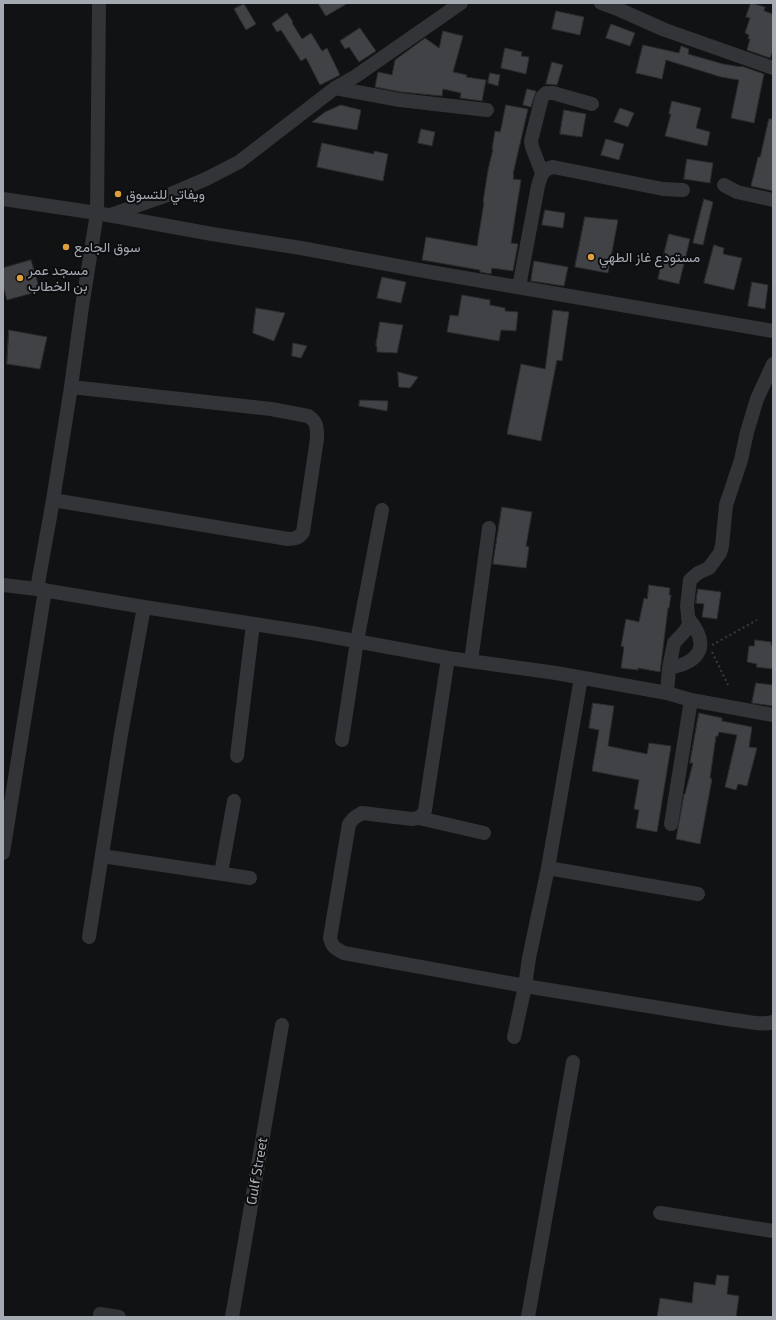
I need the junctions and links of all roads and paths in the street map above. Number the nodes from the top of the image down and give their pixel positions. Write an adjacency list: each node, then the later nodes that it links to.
1 (99, 3): 13 (street)
2 (461, 3): 5 (street)
3 (601, 3): 4 (street)
4 (773, 68)
5 (335, 88): 7 (street); 13 (street)
6 (592, 104): 8 (street)
7 (487, 110)
8 (542, 172): 10 (street); 14 (street)
9 (724, 185): 12 (street)
10 (683, 190)
11 (3, 199): 13 (street)
12 (773, 200)
13 (103, 214): 14 (street); 17 (street)
14 (519, 287): 15 (street)
15 (773, 331)
16 (773, 364): 24 (street)
17 (71, 387): 18 (street); 18 (street)
18 (53, 500): 22 (street)
19 (382, 510): 27 (street)
20 (489, 528): 29 (street)
21 (3, 585): 22 (street)
22 (41, 590): 23 (street); 38 (street)
23 (144, 607): 26 (street); 44 (street)
24 (688, 618): 30 (street); 30 (street)
25 (757, 620): 32 (path)
26 (253, 624): 27 (street); 37 (street)
27 (357, 641): 28 (street); 36 (street)
28 (448, 658): 29 (street); 40 (street)
29 (471, 661): 31 (street)
30 (669, 668): 33 (street)
31 (582, 678): 33 (street); 45 (street)
32 (728, 685)
33 (667, 694): 34 (street)
34 (692, 700): 35 (street); 41 (street)
35 (773, 715)
36 (342, 740)
37 (238, 756)
38 (9, 777): 43 (street)
39 (234, 801): 46 (street)
40 (419, 818): 42 (street); 50 (street)
41 (671, 824)
42 (484, 833)
43 (3, 853)
44 (102, 856): 46 (street); 49 (street)
45 (548, 868): 48 (street); 50 (street)
46 (221, 873): 47 (street)
47 (250, 878)
48 (698, 894)
49 (89, 937)
50 (525, 986): 51 (street); 53 (street)
51 (773, 1022)
52 (282, 1025): 59 (street, Gulf Street)
53 (514, 1038)
54 (573, 1062): 60 (street)
55 (660, 1213): 56 (street)
56 (773, 1231)
57 (100, 1314): 58 (street)
58 (119, 1317)
59 (232, 1317)
60 (528, 1317)

